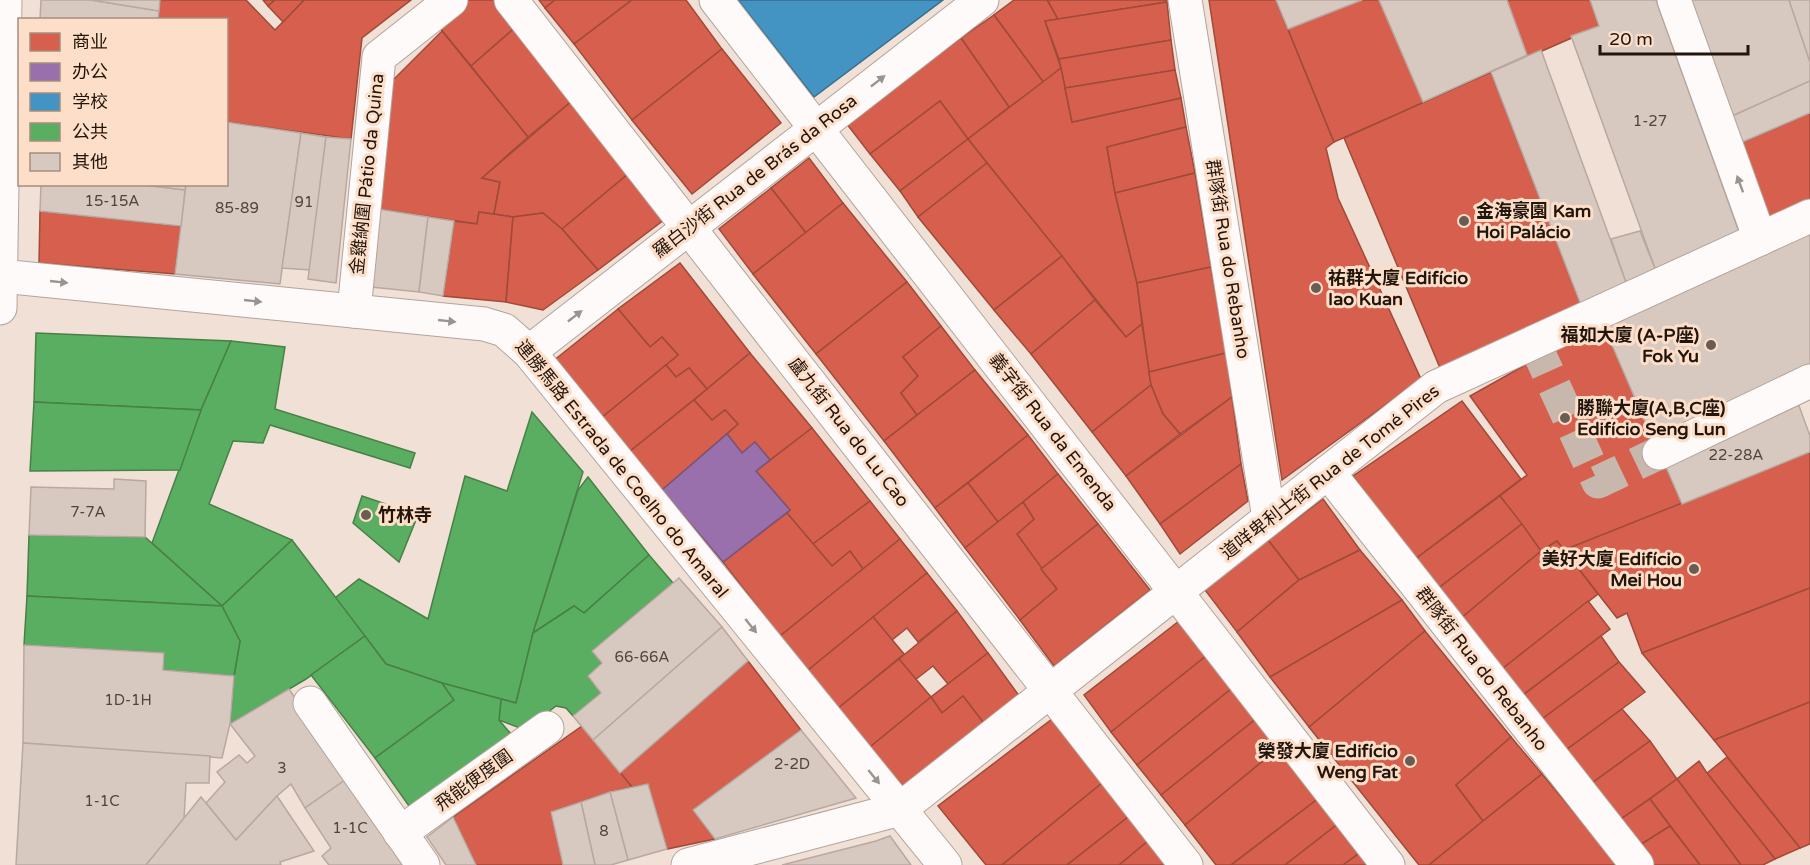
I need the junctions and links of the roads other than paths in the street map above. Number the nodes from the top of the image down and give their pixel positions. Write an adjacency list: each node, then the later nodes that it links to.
1 (5, 0): 8 (street)
2 (451, 0): 15 (street, 金雞納圍 Pátio da Quina)
3 (511, 0): 11 (street, 盧九街 Rua do Lu Cao)
4 (716, 0): 9 (street, 義字街 Rua da Emenda)
5 (982, 0): 9 (street, 羅白沙街 Rua de Brás da Rosa, one-way to 5)
6 (1185, 0): 20 (street, 群隊街 Rua do Rebanho)
7 (1674, 0): 12 (street, one-way to 7)
8 (2, 53): 13 (street)
9 (816, 128): 11 (street, 羅白沙街 Rua de Brás da Rosa); 21 (street, 義字街 Rua da Emenda)
10 (1810, 216): 12 (street, 道咩卑利士街 Rua de Tomé Pires)
11 (689, 227): 16 (street, 羅白沙街 Rua de Brás da Rosa, one-way to 11); 22 (street, 盧九街 Rua do Lu Cao)
12 (1760, 239): 19 (street, 道咩卑利士街 Rua de Tomé Pires)
13 (0, 276): 14 (street); 15 (street, 連勝馬路 Estrada de Coelho do Amaral, one-way to 15)
14 (0, 308)
15 (354, 311): 16 (street, 連勝馬路 Estrada de Coelho do Amaral, one-way to 16)
16 (529, 352): 25 (street, 連勝馬路 Estrada de Coelho do Amaral, one-way to 25)
17 (1810, 381): 18 (street)
18 (1659, 453)
19 (1328, 472): 20 (street, 道咩卑利士街 Rua de Tomé Pires); 32 (street, 群隊街 Rua do Rebanho)
20 (1269, 518): 21 (street, 道咩卑利士街 Rua de Tomé Pires)
21 (1177, 591): 22 (street, 道咩卑利士街 Rua de Tomé Pires); 31 (street, 義字街 Rua da Emenda)
22 (1050, 691): 25 (street, 道咩卑利士街 Rua de Tomé Pires); 30 (street, 盧九街 Rua do Lu Cao)
23 (310, 703): 26 (street)
24 (547, 728): 26 (street, 飛能便度圍)
25 (900, 810): 28 (street); 29 (street, 連勝馬路 Estrada de Coelho do Amaral)
26 (400, 833): 27 (street)
27 (423, 865)
28 (688, 865)
29 (945, 865)
30 (1186, 865)
31 (1388, 865)
32 (1637, 865)

